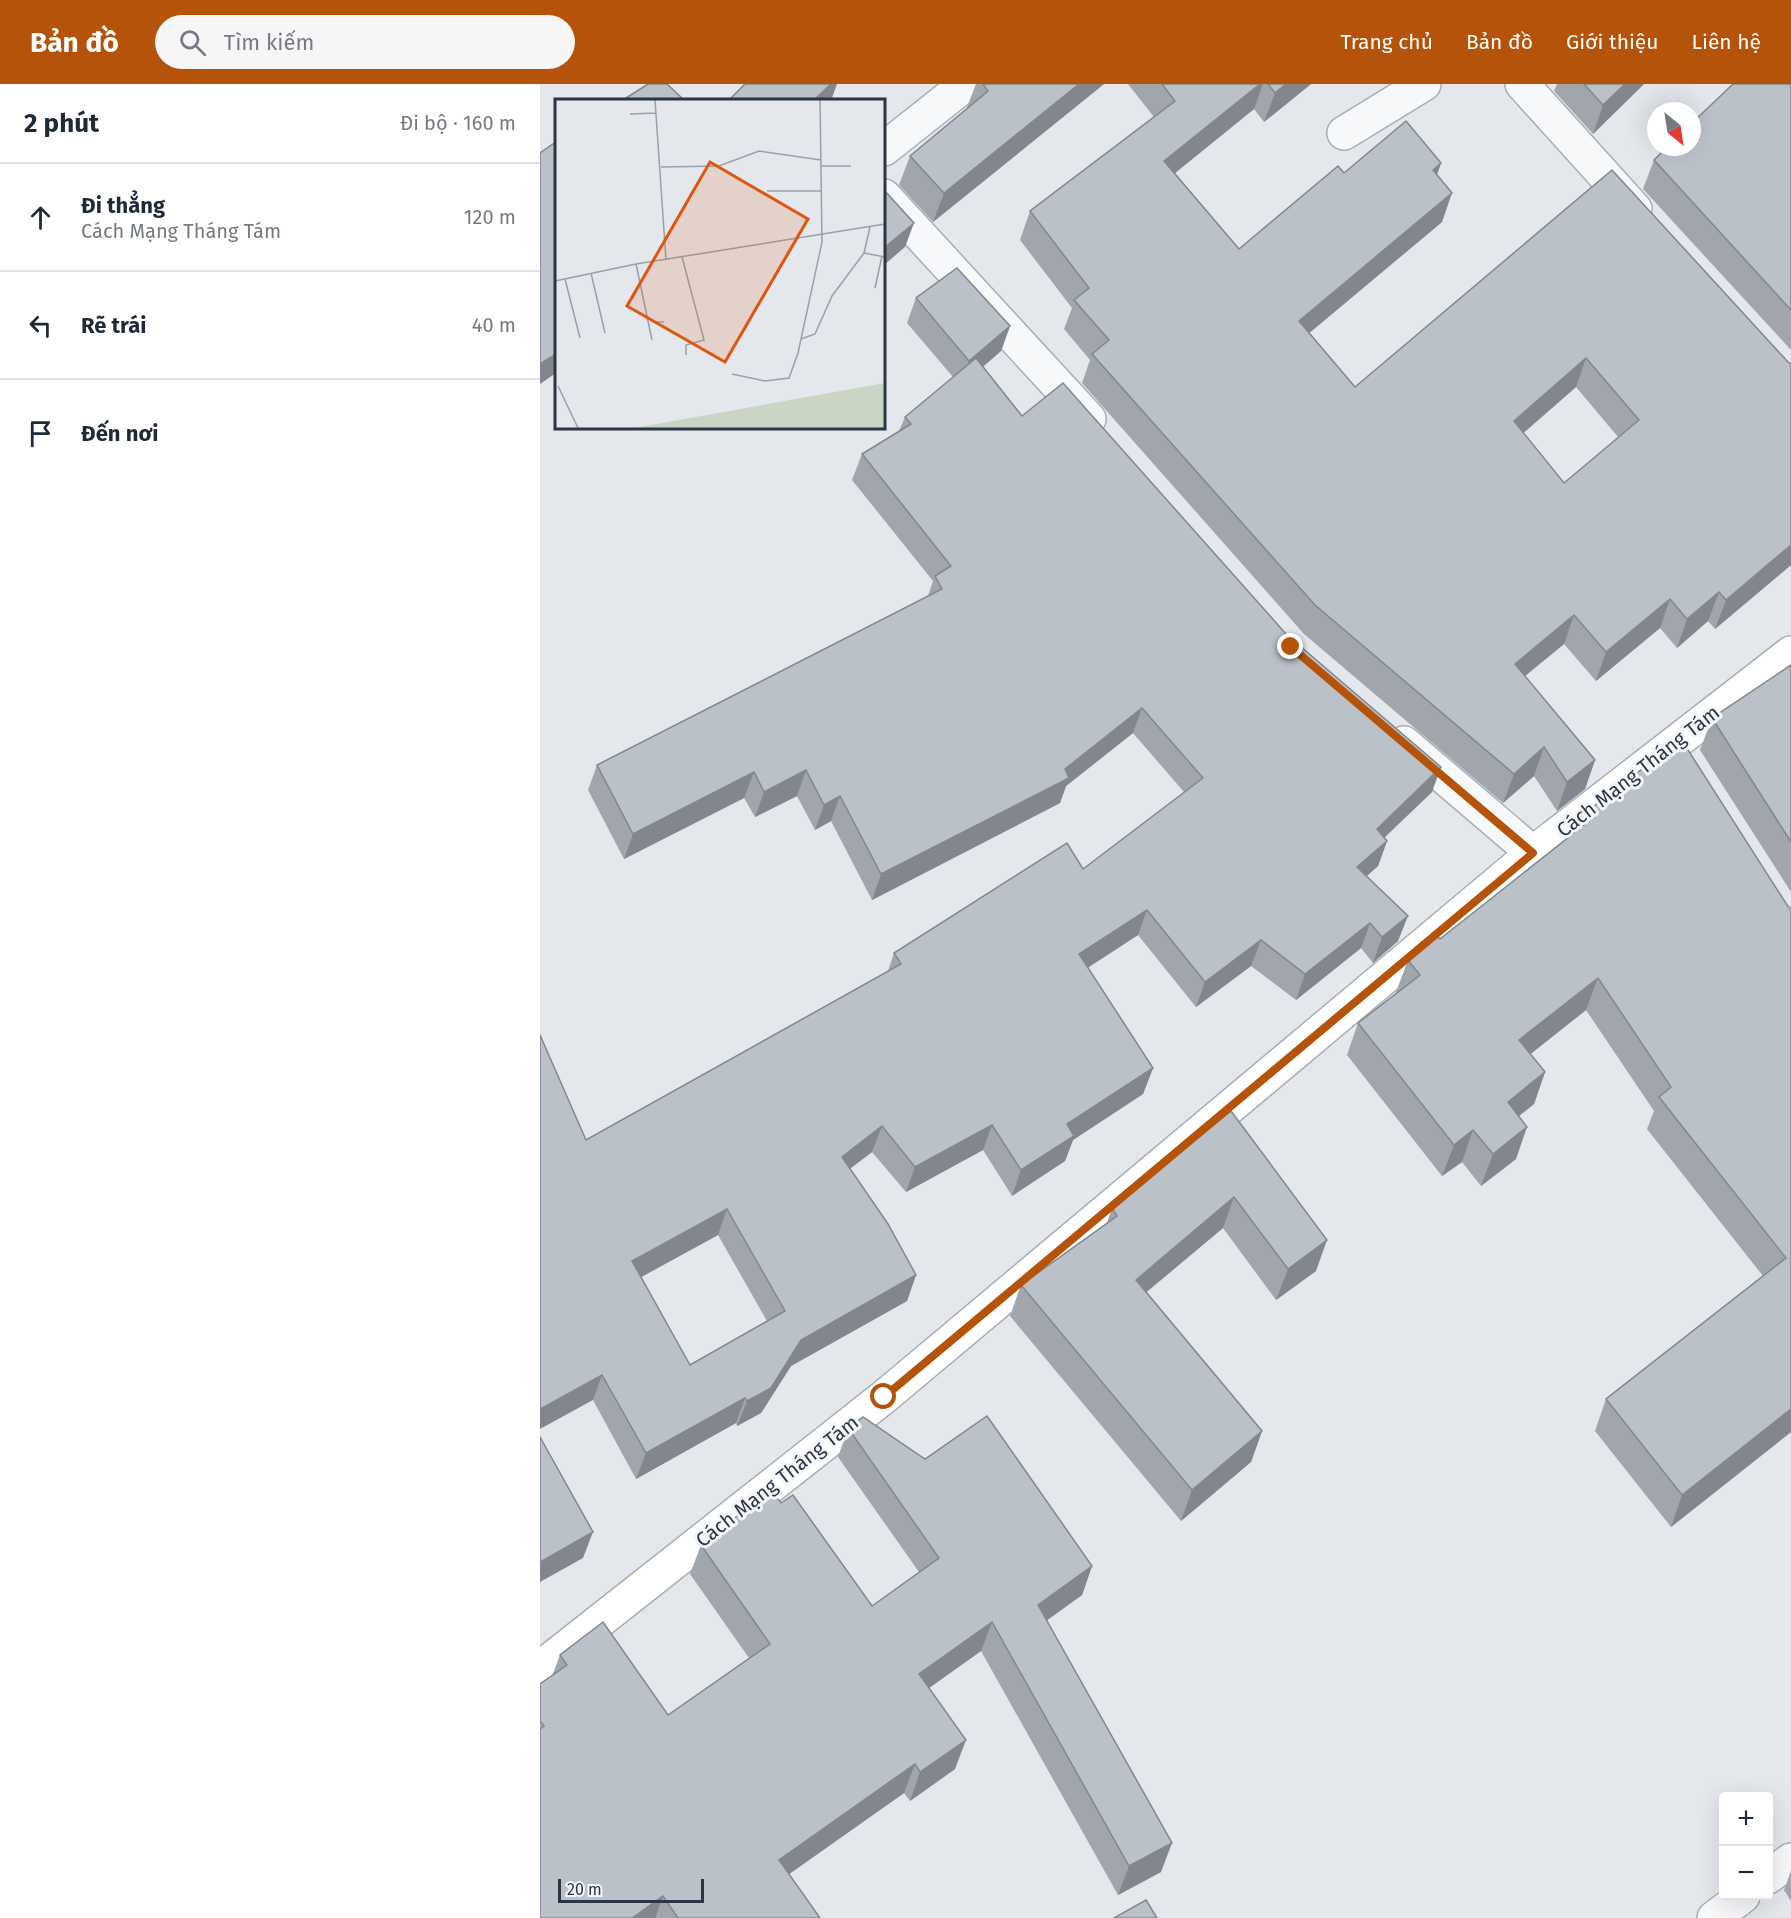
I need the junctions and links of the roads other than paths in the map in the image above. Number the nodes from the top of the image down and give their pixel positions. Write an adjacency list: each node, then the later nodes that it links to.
1 (966, 84): 6 (street)
2 (1424, 84): 5 (street)
3 (1497, 84): 4 (street)
4 (1526, 89): 8 (street)
5 (1344, 133)
6 (885, 148)
7 (885, 197): 9 (street)
8 (1657, 232)
9 (1112, 444)
10 (1791, 653): 12 (street, Cách Mạng Tháng Tám)
11 (1378, 722): 14 (street)
12 (1673, 742): 13 (street); 14 (street, Cách Mạng Tháng Tám)
13 (1692, 771)
14 (1533, 853): 15 (street, Cách Mạng Tháng Tám)
15 (540, 1668)
16 (1791, 1860): 17 (street)
17 (1773, 1873)
18 (1738, 1900): 19 (street)
19 (1714, 1918)

